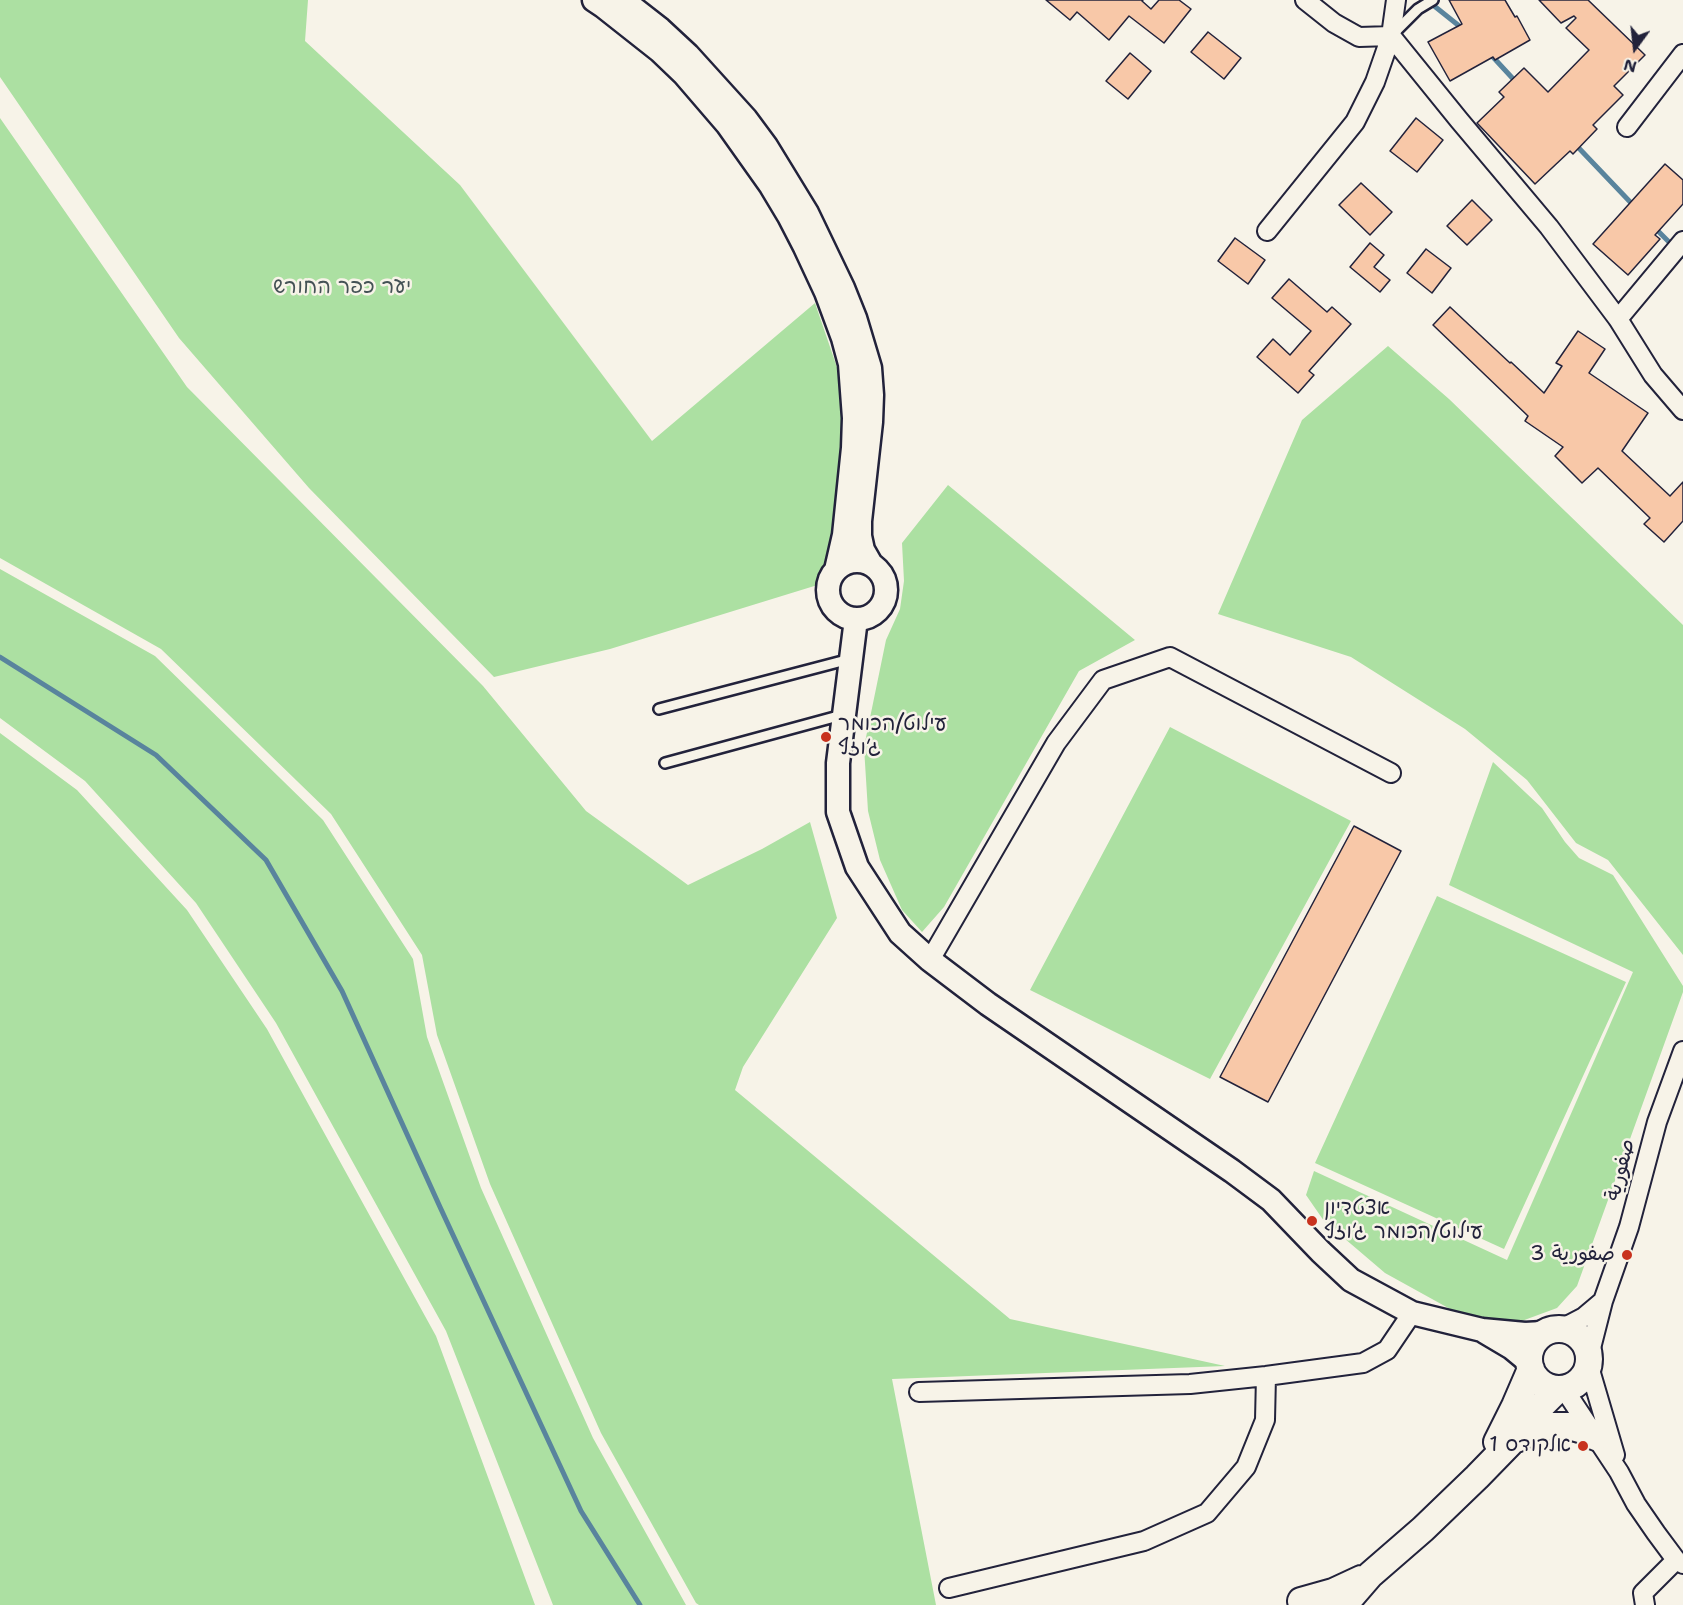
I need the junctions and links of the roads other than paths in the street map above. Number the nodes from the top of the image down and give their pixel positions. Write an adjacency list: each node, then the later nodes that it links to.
1 (594, 0): 14 (street)
2 (623, 0): 13 (street)
3 (1305, 0): 6 (street)
4 (1396, 0): 6 (street)
5 (1433, 0): 6 (lane)
6 (1391, 36): 9 (street); 11 (street)
7 (1683, 54): 8 (street)
8 (1627, 127)
9 (1267, 231)
10 (1683, 241): 11 (street)
11 (1618, 319): 12 (street)
12 (1683, 410)
13 (871, 564): 14 (street); 15 (street)
14 (836, 570): 15 (street)
15 (856, 619): 16 (street)
16 (850, 659): 17 (lane); 18 (street)
17 (659, 709)
18 (845, 714): 19 (lane); 21 (street)
19 (665, 763)
20 (1391, 773): 21 (street)
21 (930, 960): 24 (street)
22 (1683, 1051): 23 (street, صفورية)
23 (1603, 1301): 26 (street); 27 (street, صفورية)
24 (1412, 1313): 25 (street); 29 (street)
25 (1482, 1330): 26 (street); 28 (street)
26 (1552, 1331): 27 (main road); 28 (main road)
27 (1588, 1360): 30 (main road); 34 (street)
28 (1530, 1366): 30 (main road); 35 (main road)
29 (1266, 1376): 31 (street); 38 (street)
30 (1561, 1389): 32 (street); 33 (main road)
31 (919, 1392)
32 (1596, 1437): 33 (main road); 34 (street)
33 (1513, 1440): 35 (main road)
34 (1619, 1472): 36 (street)
35 (1477, 1477): 37 (main road)
36 (1680, 1562): 41 (street)
37 (1370, 1575): 39 (main road); 40 (main road)
38 (949, 1588)
39 (1299, 1604)
40 (1344, 1605)
41 (1645, 1605)

